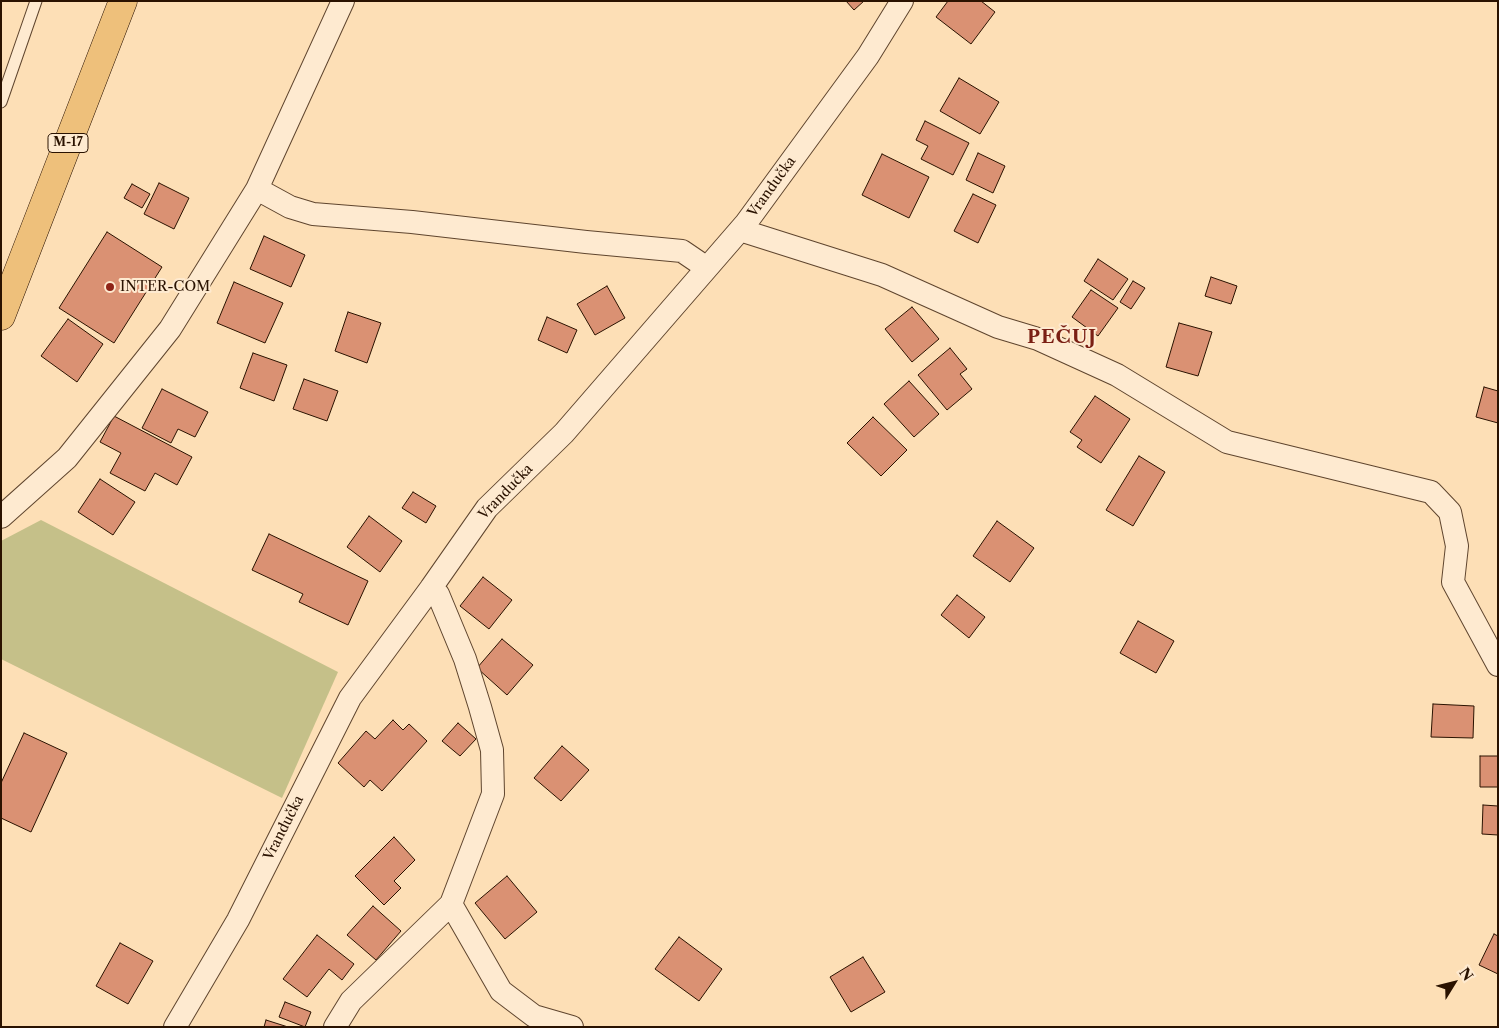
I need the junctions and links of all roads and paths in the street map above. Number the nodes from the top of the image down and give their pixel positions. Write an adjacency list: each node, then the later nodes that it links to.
1 (36, 1): 5 (lane)
2 (123, 1): 9 (main road, M-17)
3 (343, 1): 6 (street)
4 (902, 1): 7 (street, Vrandučka)
5 (1, 102)
6 (257, 189): 8 (street); 10 (street)
7 (740, 230): 8 (street, Vrandučka); 12 (street)
8 (707, 268): 11 (street, Vrandučka)
9 (1, 316)
10 (1, 517)
11 (431, 588): 13 (street); 14 (street, Vrandučka)
12 (1498, 664)
13 (451, 904): 15 (street); 16 (street)
14 (175, 1027)
15 (335, 1027)
16 (572, 1027)

